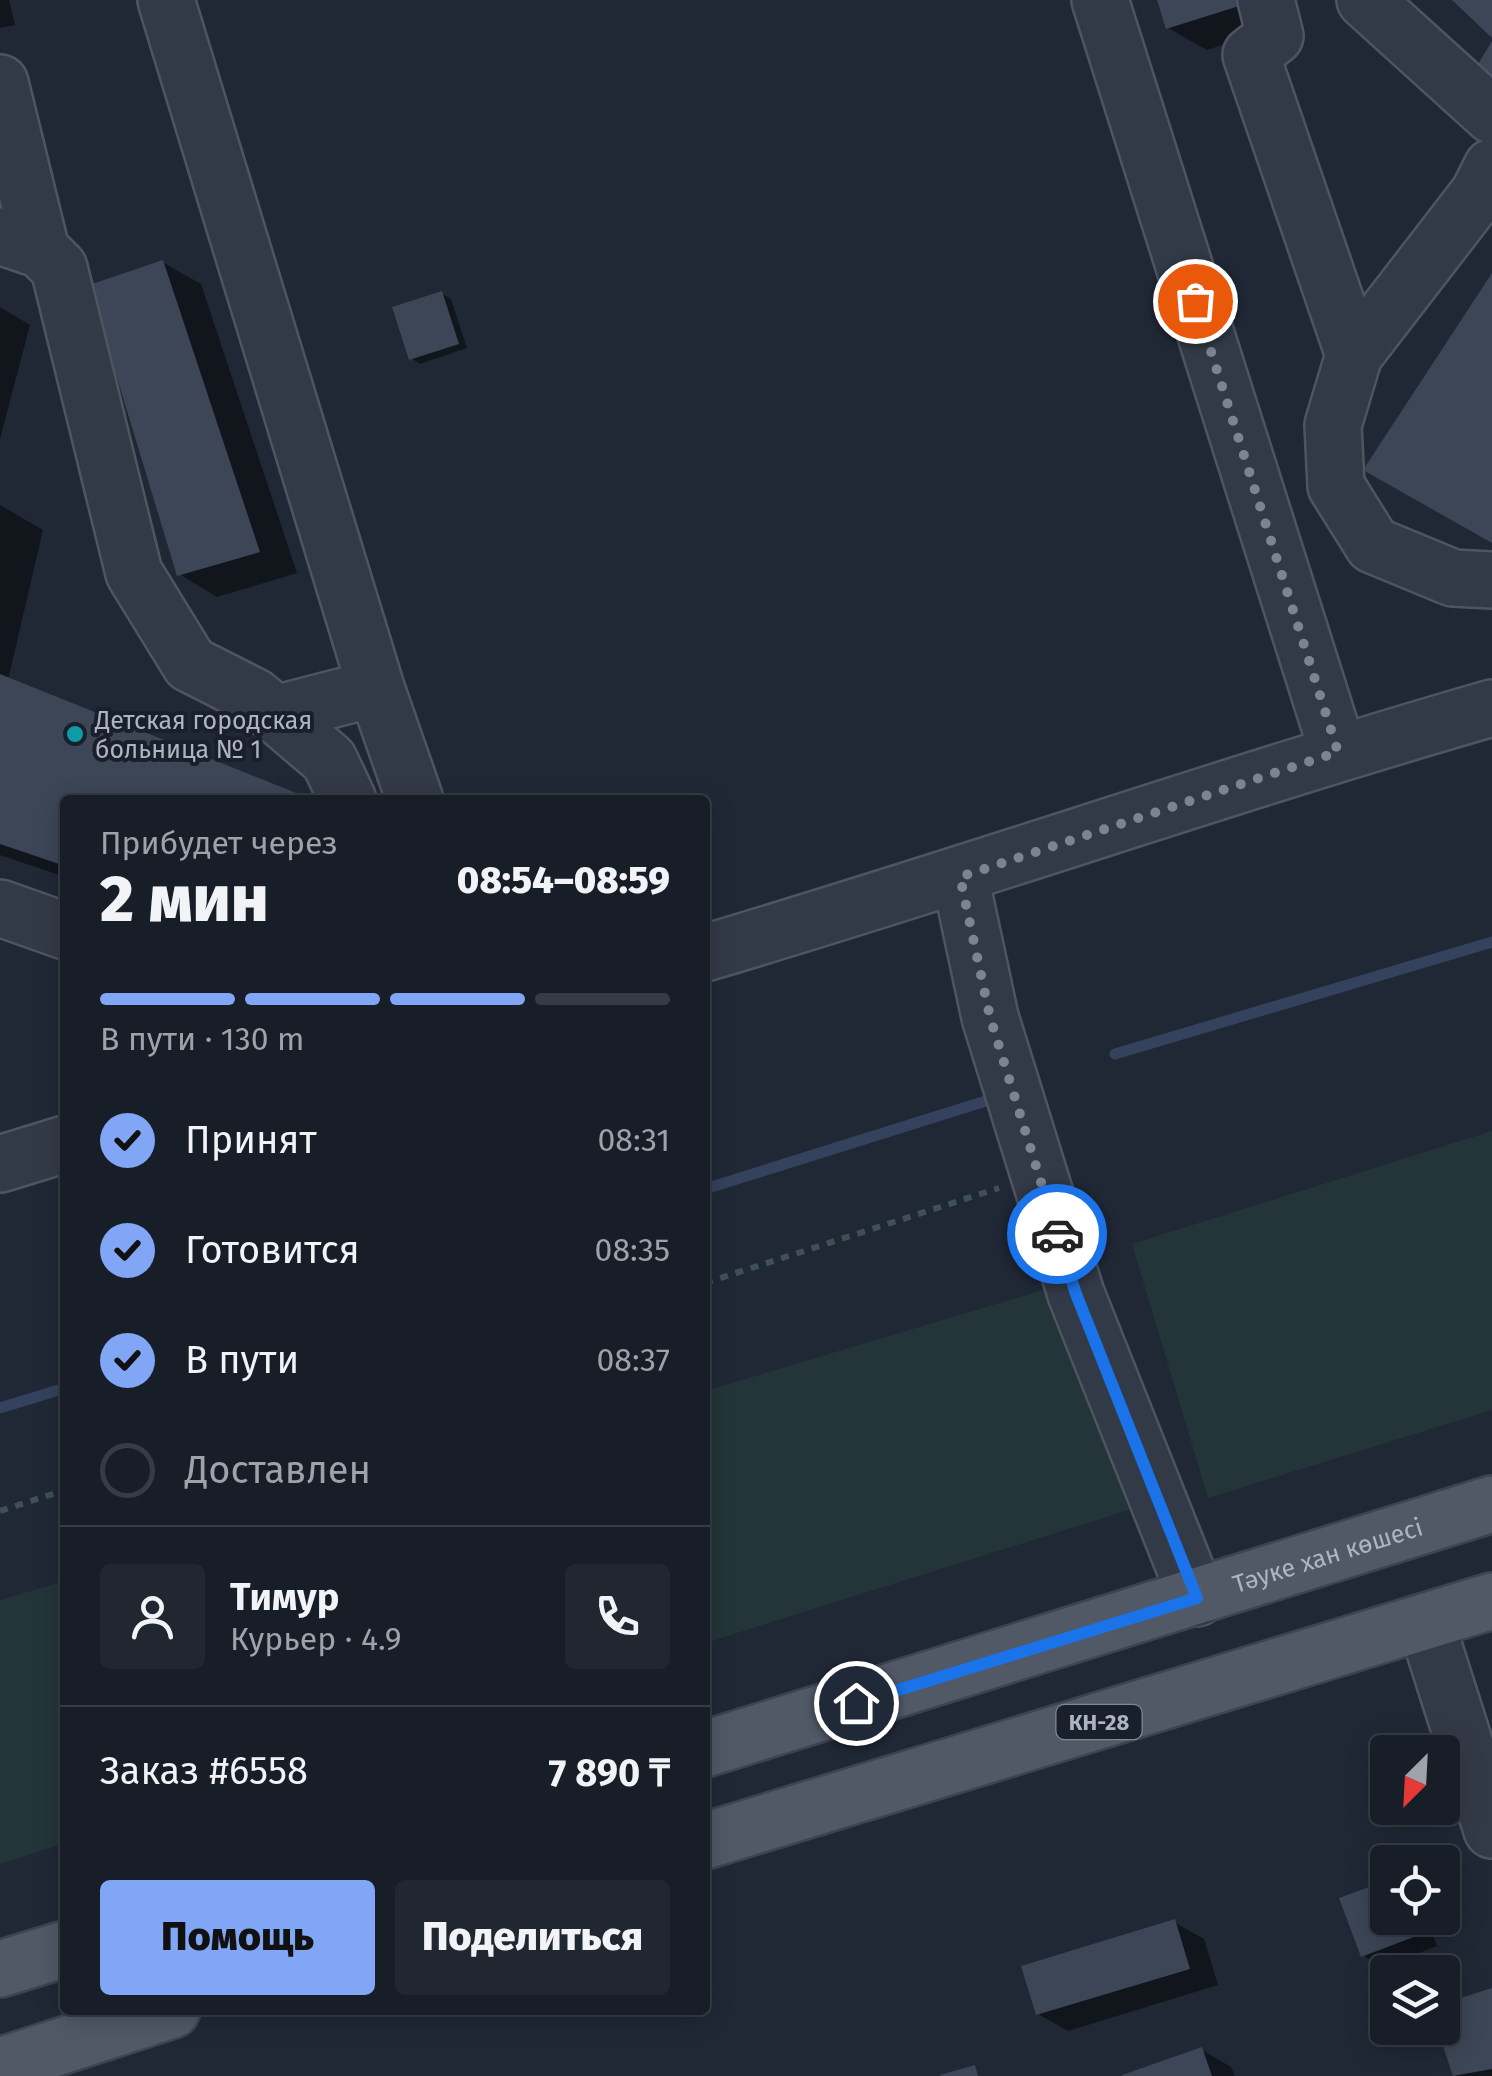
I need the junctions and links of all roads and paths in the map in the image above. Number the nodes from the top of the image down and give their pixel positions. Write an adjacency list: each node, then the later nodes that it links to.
1 (166, 0): 11 (street)
2 (1100, 0): 14 (street)
3 (1266, 0): 9 (street)
4 (1365, 0): 6 (street)
5 (0, 82): 8 (street)
6 (1492, 115)
7 (1492, 166): 9 (street)
8 (20, 243): 13 (street)
9 (1354, 355): 10 (street)
10 (1492, 580)
11 (376, 688): 13 (street); 16 (street)
12 (1492, 708): 14 (street)
13 (274, 714): 15 (street)
14 (1338, 752): 17 (street)
15 (346, 795)
16 (413, 795)
17 (960, 877): 20 (street); 23 (street)
18 (0, 908): 19 (street)
19 (60, 928)
20 (710, 952)
21 (60, 1146): 22 (street)
22 (0, 1164)
23 (1039, 1175): 24 (path); 28 (street)
24 (710, 1281)
25 (60, 1492): 27 (path)
26 (1492, 1504): 28 (main road, Тәуке хан көшесі)
27 (0, 1511)
28 (1197, 1598): 31 (main road, Тәуке хан көшесі)
29 (1492, 1602): 30 (main road, КН-28)
30 (1426, 1623): 32 (street); 33 (main road, КН-28)
31 (710, 1747)
32 (1492, 1830)
33 (710, 1839)
34 (60, 1951): 35 (main road)
35 (0, 1970)
36 (157, 2015): 37 (main road)
37 (0, 2066)

